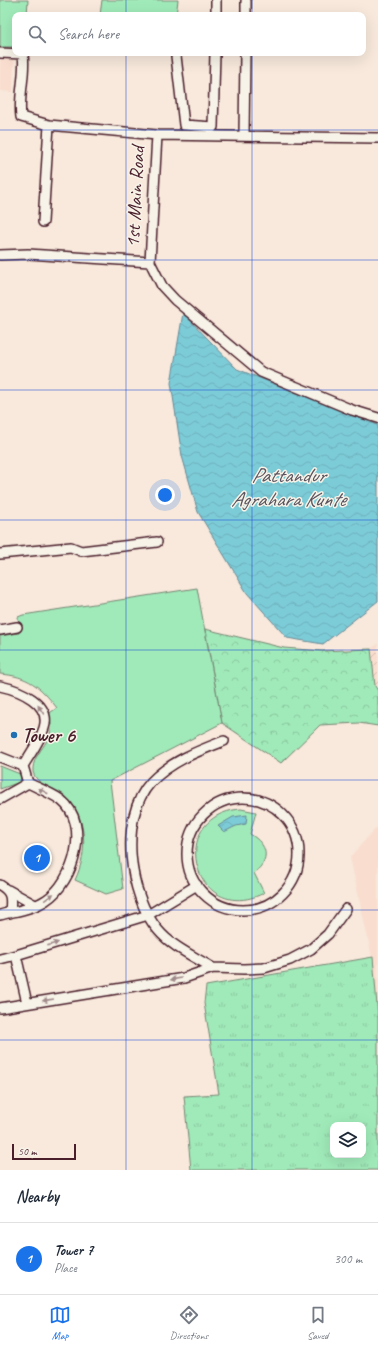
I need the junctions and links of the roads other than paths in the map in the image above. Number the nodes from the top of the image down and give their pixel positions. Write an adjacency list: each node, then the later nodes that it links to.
1 (216, 0): 3 (street)
2 (246, 1): 4 (street)
3 (216, 12)
4 (246, 12)
5 (0, 53): 6 (street)
6 (12, 54)
7 (23, 56): 11 (street)
8 (176, 56): 12 (street)
9 (215, 56): 12 (street)
10 (245, 56): 15 (street)
11 (49, 125): 13 (street); 17 (street)
12 (198, 126): 14 (street)
13 (157, 135): 14 (street); 19 (street, 1st Main Road)
14 (198, 135): 15 (street)
15 (244, 136): 16 (street)
16 (378, 138)
17 (43, 222)
18 (0, 255): 19 (street)
19 (150, 262): 20 (street)
20 (378, 418)
21 (157, 542): 22 (street)
22 (0, 554)
23 (17, 627): 24 (street)
24 (0, 630)
25 (0, 686): 28 (street, one-way to 25)
26 (224, 741): 38 (street)
27 (0, 757): 28 (street)
28 (23, 766): 29 (street)
29 (28, 783): 30 (street); 34 (street, one-way to 29)
30 (0, 799)
31 (0, 885): 33 (street)
32 (197, 885): 32 (street); 38 (street)
33 (8, 890): 34 (street); 36 (street)
34 (35, 905): 36 (street)
35 (346, 909): 41 (street)
36 (10, 913): 37 (street)
37 (0, 915)
38 (148, 915): 39 (street, one-way to 38); 41 (street)
39 (16, 955): 40 (street); 42 (street)
40 (0, 958)
41 (214, 968): 42 (street, one-way to 42)
42 (27, 1003): 43 (street)
43 (0, 1008)

